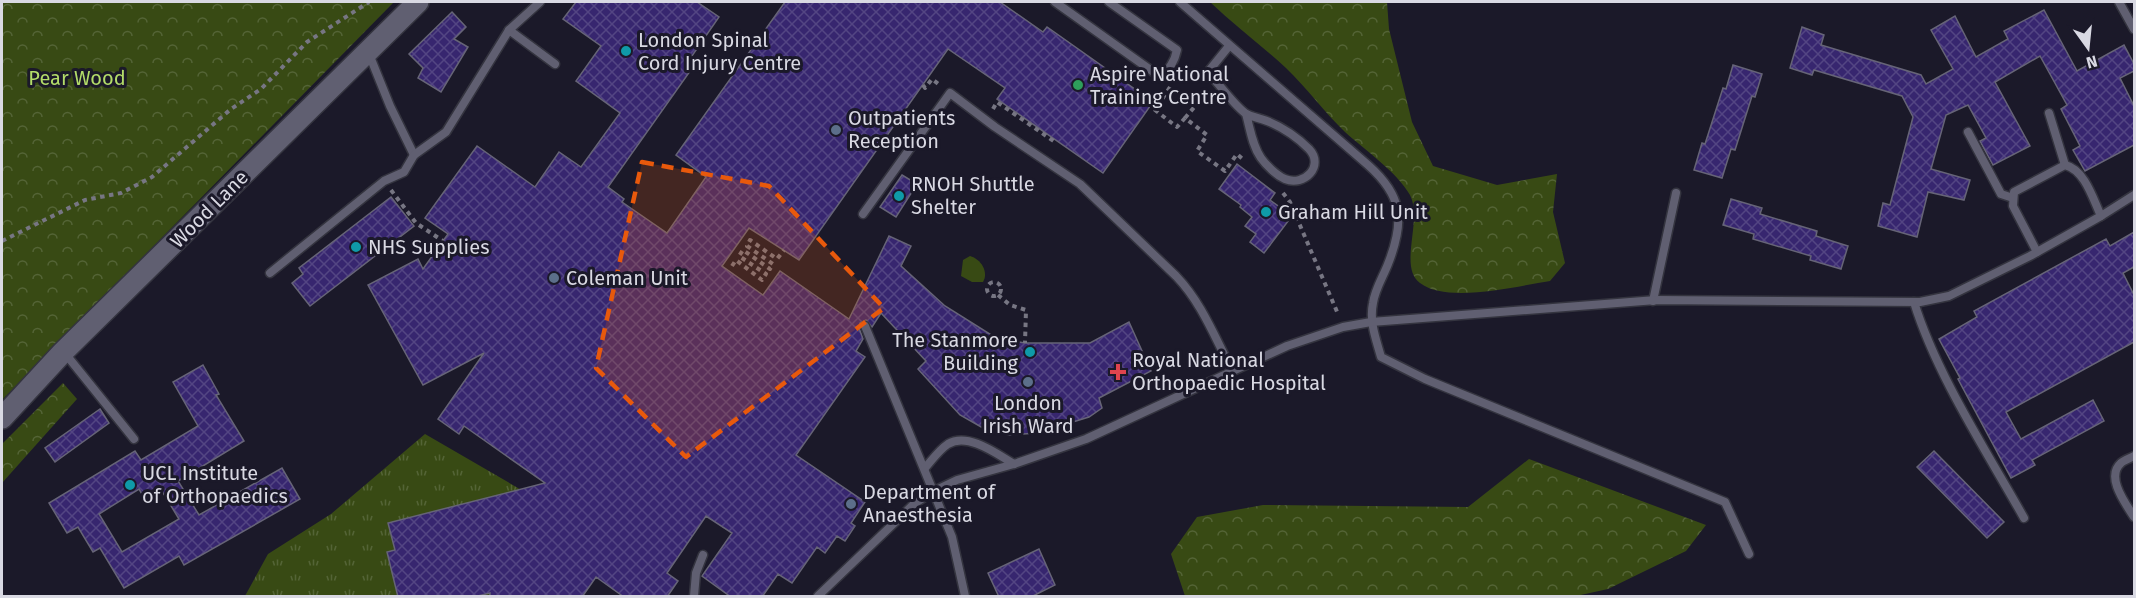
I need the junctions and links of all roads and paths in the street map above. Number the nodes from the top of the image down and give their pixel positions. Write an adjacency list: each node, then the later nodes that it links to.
1 (369, 2): 31 (path)
2 (418, 2): 11 (street, Wood Lane)
3 (540, 2): 9 (lane)
4 (1055, 2): 5 (lane)
5 (1109, 2)
6 (1180, 2): 10 (lane)
7 (2119, 2): 8 (lane)
8 (2134, 29)
9 (509, 30): 12 (lane); 21 (lane)
10 (1229, 46): 17 (lane); 41 (lane)
11 (368, 52): 21 (lane); 44 (street, Wood Lane)
12 (555, 64)
13 (1173, 83): 18 (path)
14 (1212, 86): 18 (path)
15 (993, 110): 20 (path)
16 (2049, 113): 23 (lane)
17 (1246, 114): 17 (lane)
18 (1185, 118): 22 (path)
19 (1968, 132): 28 (lane)
20 (1057, 141)
21 (414, 155): 24 (lane)
22 (1246, 161)
23 (2065, 165): 28 (lane); 30 (lane)
24 (384, 181): 32 (path); 36 (lane)
25 (1280, 190): 40 (path)
26 (1676, 193): 38 (lane)
27 (2134, 195): 30 (lane)
28 (2013, 198): 34 (lane)
29 (863, 214): 45 (lane)
30 (2101, 216): 34 (lane)
31 (2, 241)
32 (443, 241)
33 (784, 250): 35 (path)
34 (2037, 252): 39 (lane)
35 (732, 266)
36 (270, 273)
37 (998, 295): 43 (path)
38 (1653, 301): 39 (lane); 41 (lane)
39 (1914, 302): 53 (lane)
40 (1336, 311)
41 (1371, 322): 45 (lane); 54 (lane)
42 (865, 326): 50 (lane)
43 (1024, 343)
44 (63, 352): 46 (street, Wood Lane); 47 (lane)
45 (1232, 370): 49 (lane)
46 (2, 418)
47 (134, 439)
48 (2134, 456): 52 (lane)
49 (1014, 464): 50 (lane); 51 (lane)
50 (925, 468): 51 (lane)
51 (934, 491): 57 (lane); 58 (lane)
52 (2134, 517)
53 (2024, 518)
54 (1749, 554)
55 (703, 555): 56 (lane)
56 (694, 597)
57 (818, 597)
58 (965, 597)

